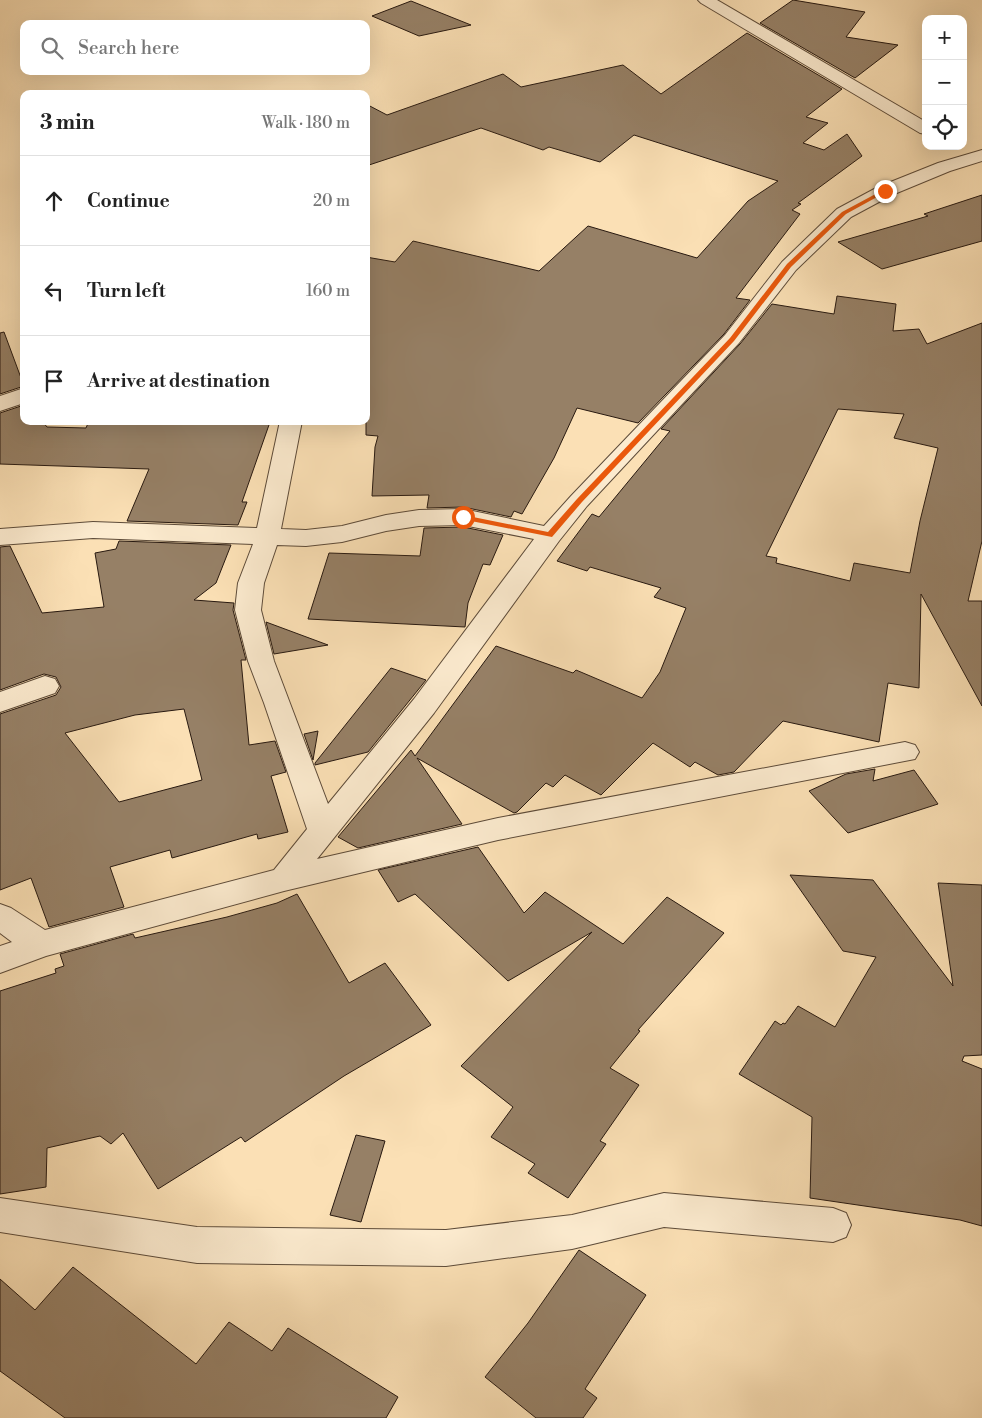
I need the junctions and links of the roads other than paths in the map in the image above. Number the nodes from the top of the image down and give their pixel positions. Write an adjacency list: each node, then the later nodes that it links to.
1 (706, 0): 2 (street)
2 (922, 127)
3 (974, 155): 8 (street)
4 (20, 396): 5 (street)
5 (0, 404)
6 (290, 425): 7 (street)
7 (268, 535): 8 (street); 9 (street); 13 (street)
8 (550, 535): 13 (street)
9 (0, 537)
10 (45, 686): 11 (street)
11 (0, 702)
12 (906, 752): 14 (street)
13 (323, 831): 14 (street)
14 (284, 879): 16 (street)
15 (0, 917): 16 (street)
16 (42, 944): 17 (street)
17 (0, 960)
18 (0, 1215): 19 (street)
19 (833, 1225)

